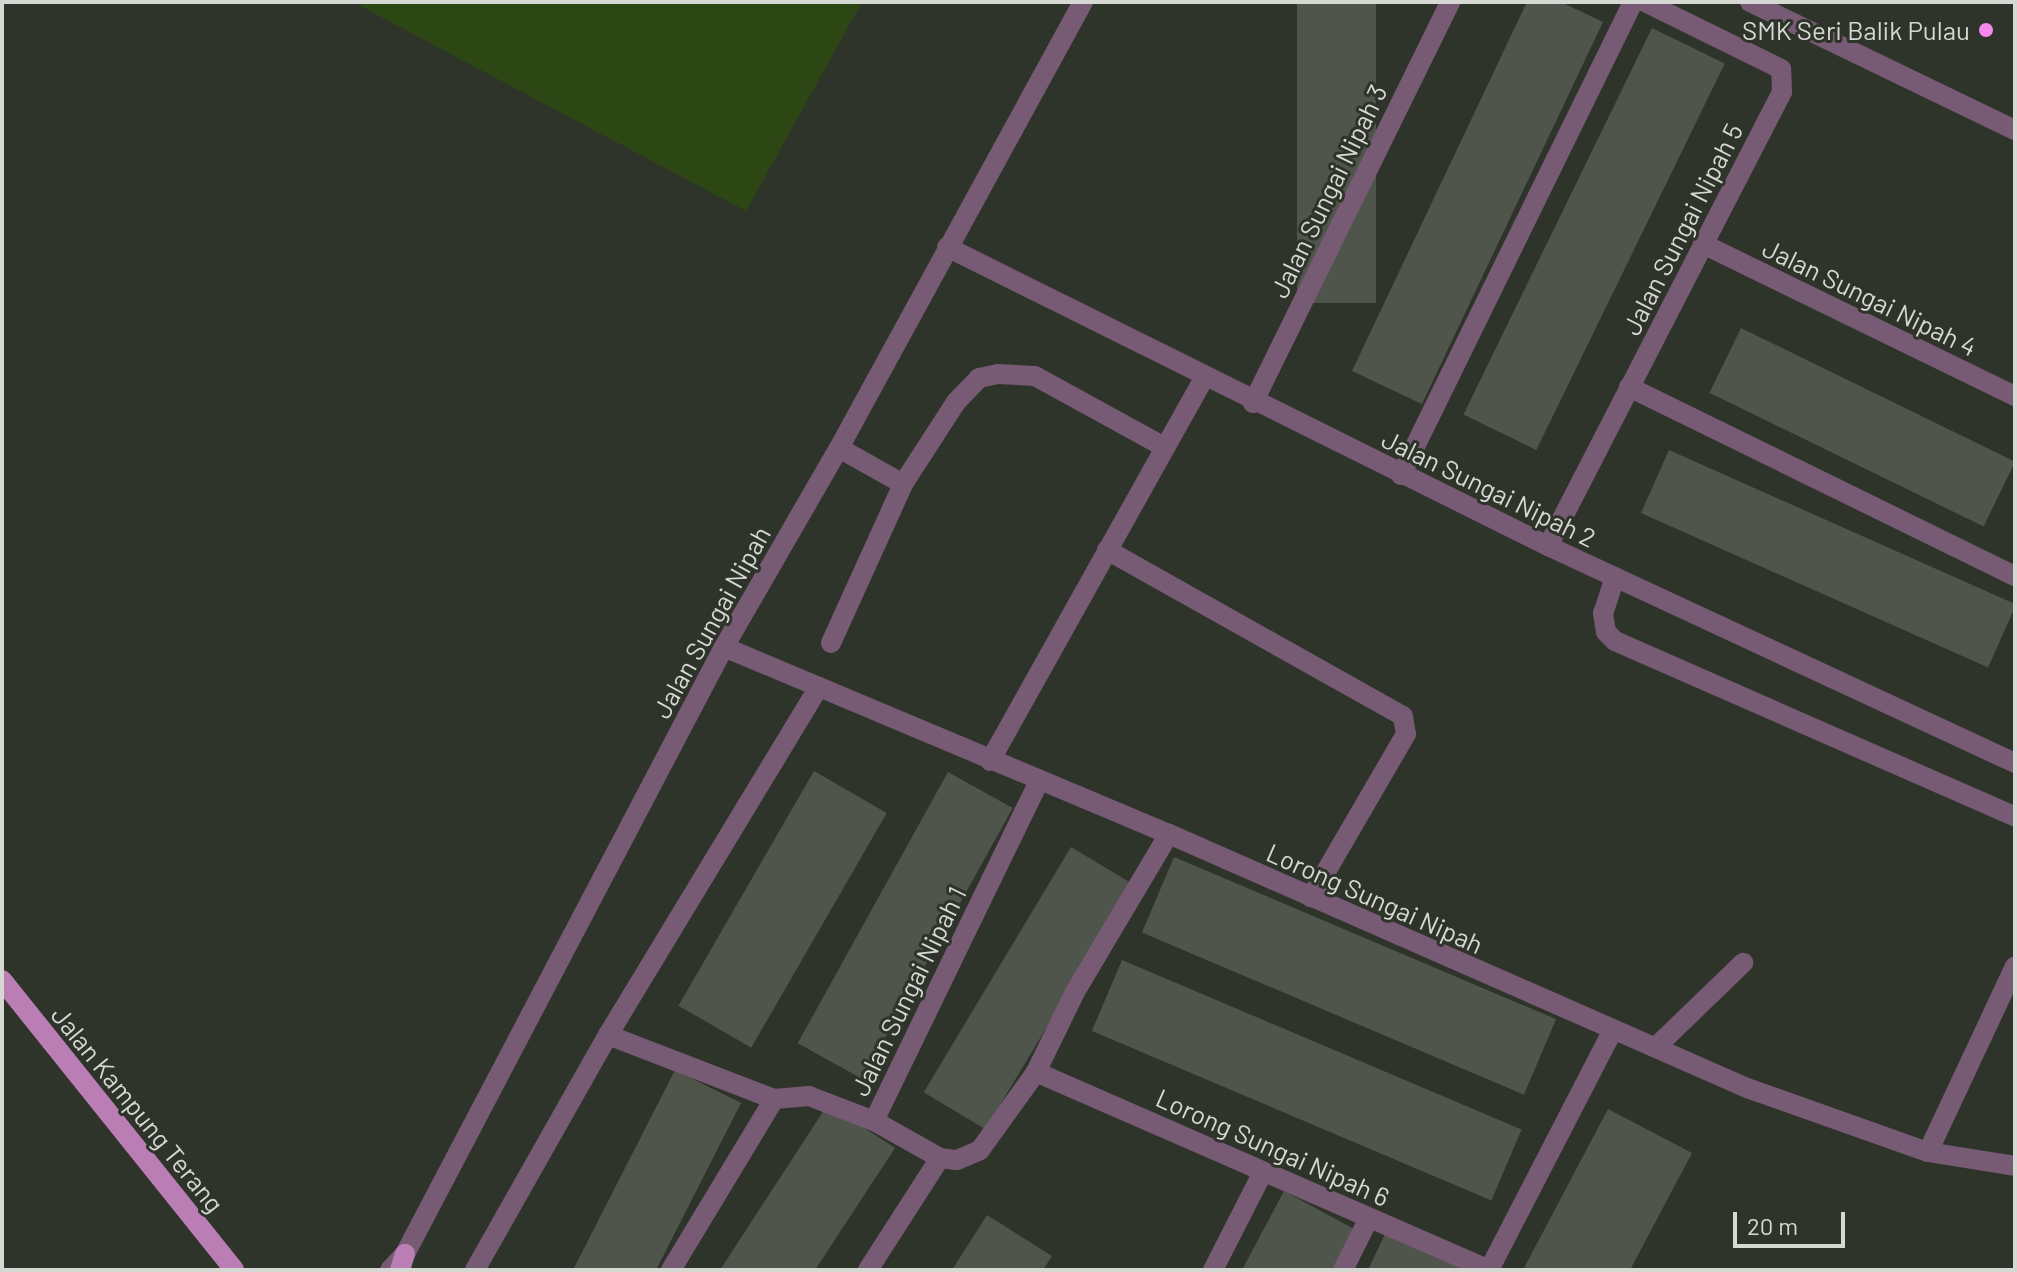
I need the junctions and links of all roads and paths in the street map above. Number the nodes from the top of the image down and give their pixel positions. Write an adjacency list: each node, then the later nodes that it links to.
1 (1083, 2): 8 (street, Jalan Sungai Nipah)
2 (1450, 2): 12 (street, Jalan Sungai Nipah 3)
3 (1633, 2): 15 (street)
4 (1645, 2): 7 (street, Jalan Sungai Nipah 5)
5 (1750, 2): 6 (street)
6 (2015, 130)
7 (1703, 244): 10 (street, Jalan Sungai Nipah 5); 11 (street, Jalan Sungai Nipah 4)
8 (947, 247): 9 (street, Jalan Sungai Nipah 2); 14 (street, Jalan Sungai Nipah)
9 (1204, 378): 12 (street, Jalan Sungai Nipah 2); 13 (street)
10 (1629, 387): 17 (street, Jalan Sungai Nipah 5); 19 (street)
11 (2015, 396)
12 (1253, 403): 15 (street, Jalan Sungai Nipah 2)
13 (1164, 447): 16 (street); 18 (street)
14 (839, 448): 16 (street); 22 (street, Jalan Sungai Nipah)
15 (1401, 475): 17 (street, Jalan Sungai Nipah 2)
16 (903, 484): 21 (street)
17 (1548, 546): 20 (street, Jalan Sungai Nipah 2)
18 (1107, 550): 24 (street); 29 (street)
19 (2015, 576)
20 (1615, 577): 25 (street, Jalan Sungai Nipah 2); 27 (street)
21 (831, 643)
22 (724, 647): 23 (street, Lorong Sungai Nipah); 44 (street, Jalan Sungai Nipah)
23 (819, 687): 24 (street, Lorong Sungai Nipah); 34 (street)
24 (990, 761): 26 (street, Lorong Sungai Nipah)
25 (2015, 763)
26 (1038, 783): 28 (street, Lorong Sungai Nipah); 38 (street, Jalan Sungai Nipah 1)
27 (2015, 817)
28 (1169, 834): 29 (street, Lorong Sungai Nipah); 36 (street)
29 (1311, 897): 33 (street, Lorong Sungai Nipah)
30 (1743, 963): 35 (street)
31 (2015, 966): 39 (street)
32 (5, 991): 45 (main road, Jalan Kampung Terang)
33 (1612, 1032): 35 (street, Lorong Sungai Nipah); 52 (street)
34 (608, 1035): 37 (street); 47 (street)
35 (1657, 1046): 39 (street, Lorong Sungai Nipah)
36 (1036, 1072): 40 (street); 42 (street, Lorong Sungai Nipah 6)
37 (774, 1099): 38 (street); 48 (street)
38 (874, 1121): 40 (street, Jalan Sungai Nipah 1)
39 (1928, 1152): 41 (street, Lorong Sungai Nipah)
40 (940, 1158): 49 (street)
41 (2015, 1166)
42 (1263, 1172): 43 (street, Lorong Sungai Nipah 6); 50 (street)
43 (1369, 1218): 51 (street); 52 (street, Lorong Sungai Nipah 6)
44 (403, 1262): 46 (street, Jalan Sungai Nipah)
45 (234, 1270)
46 (390, 1270)
47 (475, 1270)
48 (671, 1270)
49 (868, 1270)
50 (1213, 1270)
51 (1343, 1270)
52 (1489, 1270)

